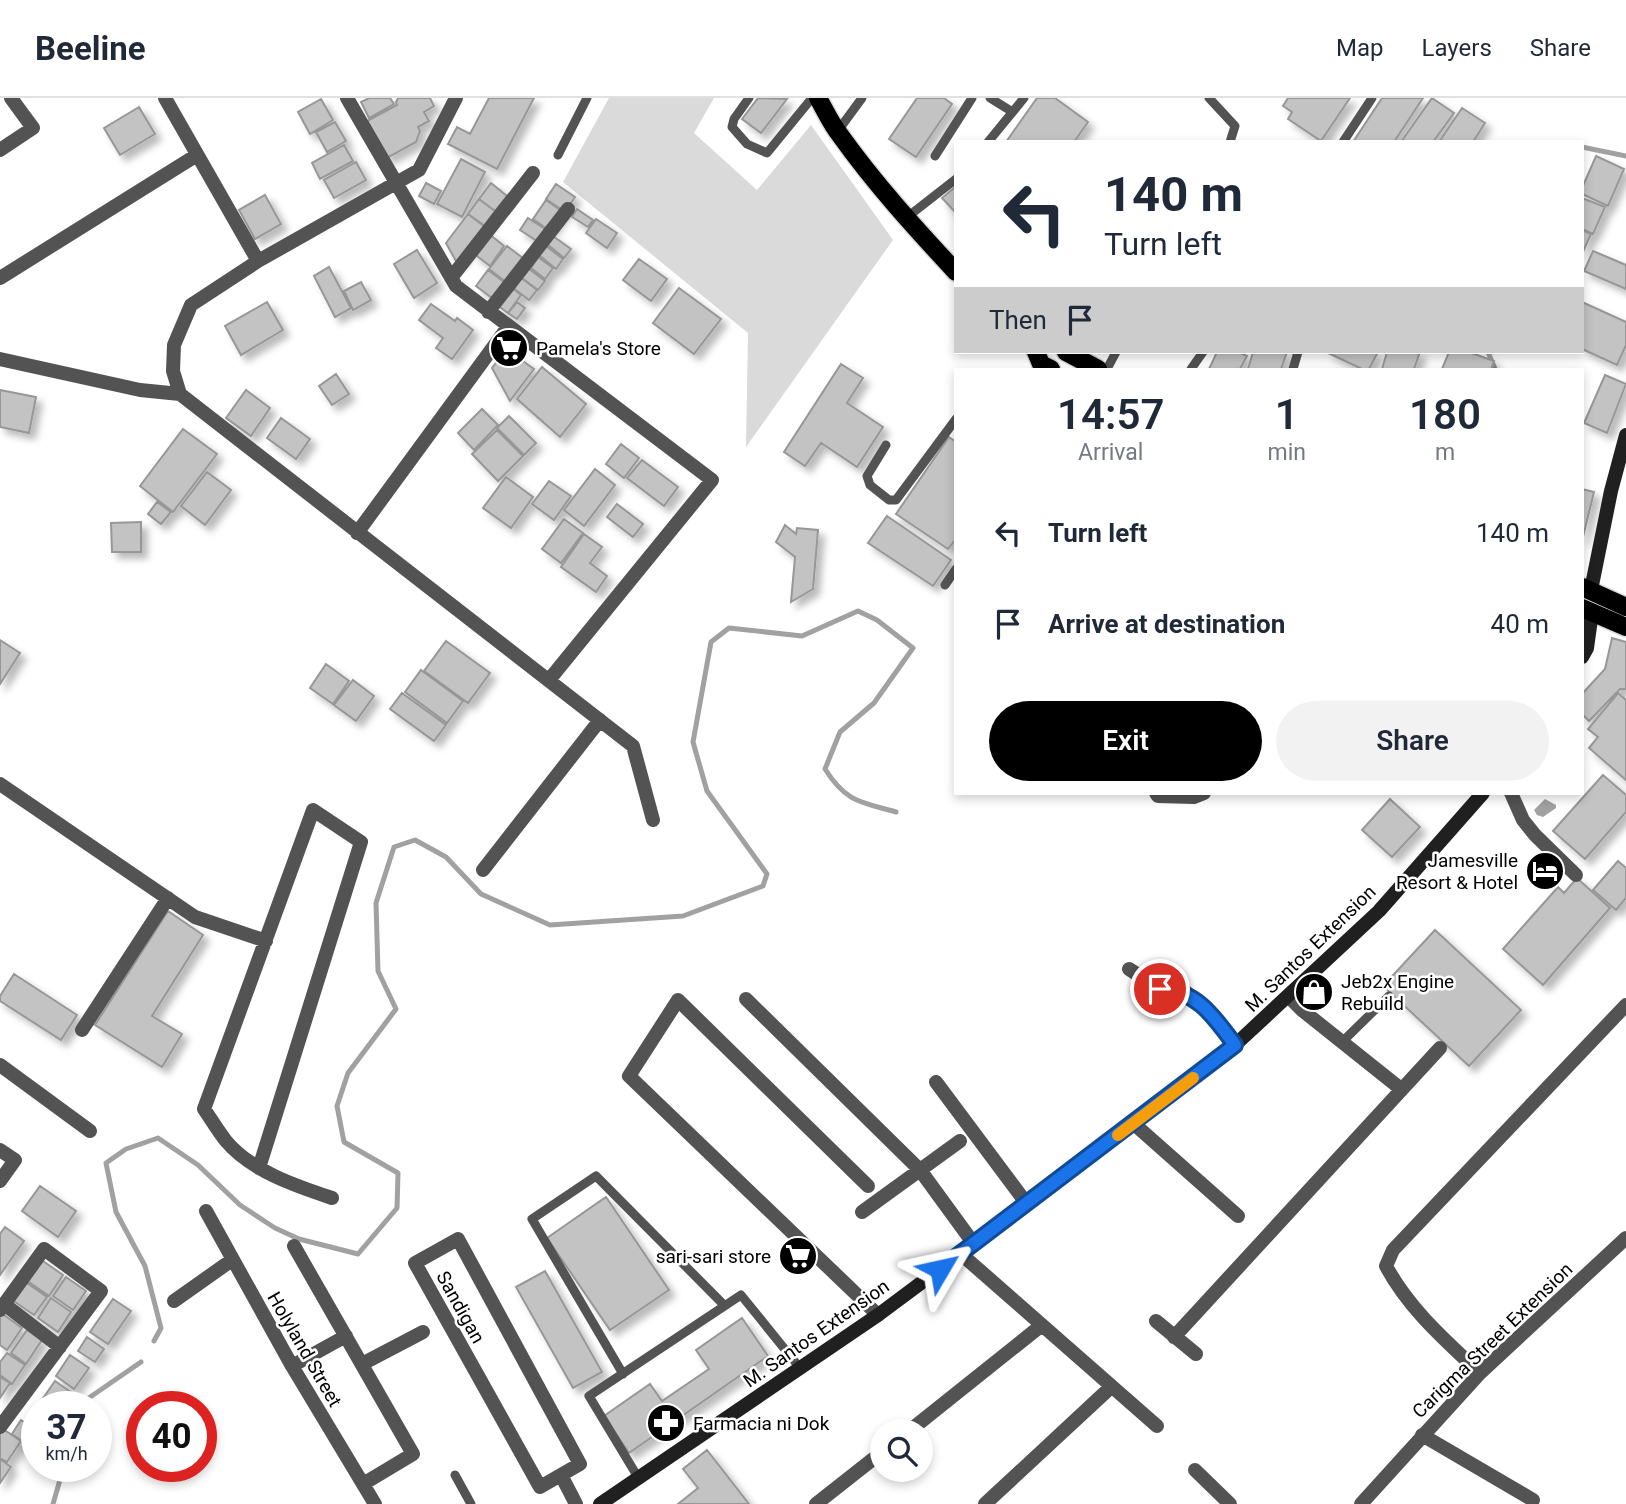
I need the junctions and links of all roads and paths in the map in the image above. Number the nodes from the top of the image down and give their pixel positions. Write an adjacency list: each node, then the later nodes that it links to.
1 (10, 98): 20 (street)
2 (164, 98): 21 (street)
3 (347, 98): 26 (street)
4 (456, 98): 26 (street)
5 (587, 98): 22 (lane)
6 (749, 98): 7 (lane)
7 (812, 98)
8 (818, 98): 16 (main road)
9 (862, 98): 16 (lane)
10 (972, 98): 23 (lane)
11 (990, 98): 15 (lane)
12 (1024, 98): 15 (lane)
13 (1209, 98): 18 (lane)
14 (1372, 98): 19 (lane)
15 (1011, 111): 17 (lane)
16 (837, 132): 28 (main road)
17 (989, 140)
18 (1231, 140)
19 (1344, 140)
20 (0, 150)
21 (197, 155): 29 (street); 31 (street)
22 (558, 155)
23 (935, 156)
24 (533, 173): 32 (street)
25 (954, 181): 28 (lane)
26 (396, 183): 29 (street); 32 (street)
27 (568, 209): 33 (street)
28 (906, 218): 30 (main road)
29 (258, 261): 38 (street)
30 (954, 270)
31 (0, 278)
32 (451, 278): 33 (street)
33 (488, 312): 34 (street)
34 (508, 327): 42 (street); 50 (street)
35 (1070, 354): 37 (main road)
36 (0, 359): 38 (street)
37 (1096, 368)
38 (180, 394): 42 (street)
39 (954, 422): 41 (lane)
40 (1626, 435): 45 (street)
41 (887, 445)
42 (358, 533): 50 (street)
43 (954, 572): 44 (lane)
44 (945, 585)
45 (1586, 589): 46 (main road)
46 (1626, 607)
47 (1587, 610): 48 (main road); 49 (street)
48 (1626, 627)
49 (1584, 653)
50 (549, 680): 51 (street)
51 (600, 720): 57 (street); 58 (street)
52 (0, 785): 60 (street)
53 (1157, 795): 54 (street)
54 (1199, 795)
55 (1481, 795): 63 (street, M. Santos Extension)
56 (1512, 795): 59 (street)
57 (653, 820)
58 (483, 870)
59 (1576, 875)
60 (168, 898): 61 (street); 67 (street)
61 (266, 942): 78 (street); 78 (street)
62 (1129, 969): 69 (street)
63 (1289, 996): 68 (street); 69 (street, M. Santos Extension)
64 (1389, 996): 68 (lane)
65 (746, 999): 79 (street)
66 (1626, 1005): 106 (street)
67 (82, 1030)
68 (1342, 1042): 73 (street)
69 (1235, 1045): 74 (street, M. Santos Extension)
70 (1440, 1048): 73 (street)
71 (0, 1065): 75 (street)
72 (936, 1082): 83 (street)
73 (1401, 1089): 100 (street)
74 (1133, 1123): 83 (street, M. Santos Extension); 86 (street)
75 (90, 1131)
76 (960, 1141): 79 (street)
77 (0, 1150): 80 (street)
78 (259, 1168): 82 (street)
79 (919, 1170): 85 (street); 88 (street)
80 (0, 1181)
81 (868, 1186): 95 (street)
82 (332, 1198)
83 (1027, 1205): 88 (street, M. Santos Extension)
84 (205, 1211): 91 (street, Holyland Street)
85 (862, 1212)
86 (1238, 1216)
87 (1626, 1238): 106 (street, Carigma Street Extension)
88 (974, 1244): 90 (street, M. Santos Extension)
89 (294, 1246): 99 (street)
90 (961, 1254): 95 (street, M. Santos Extension); 97 (street)
91 (232, 1260): 92 (street); 104 (street, Holyland Street)
92 (174, 1301)
93 (724, 1305): 105 (lane); 107 (lane); 107 (lane)
94 (2, 1307): 101 (street); 101 (street)
95 (878, 1315): 105 (street, M. Santos Extension)
96 (1156, 1321): 100 (street)
97 (1042, 1325): 108 (street); 109 (street)
98 (423, 1332): 103 (street)
99 (346, 1336): 103 (street); 104 (street)
100 (1174, 1337): 102 (street)
101 (60, 1347): 111 (street)
102 (1196, 1354)
103 (362, 1364): 118 (street)
104 (292, 1366): 118 (street, Holyland Street)
105 (800, 1368): 117 (street, M. Santos Extension)
106 (1480, 1373): 112 (street, Carigma Street Extension)
107 (623, 1374): 117 (lane)
108 (1111, 1387): 110 (street); 125 (street)
109 (924, 1419)
110 (1157, 1426)
111 (0, 1427)
112 (1422, 1435): 119 (street); 127 (street, Carigma Street Extension)
113 (870, 1461): 124 (street)
114 (1195, 1470): 126 (street)
115 (455, 1475): 121 (lane)
116 (561, 1475): 116 (street, Sandigan); 122 (street)
117 (639, 1479): 123 (street, M. Santos Extension)
118 (363, 1484): 120 (street, Holyland Street)
119 (1533, 1500)
120 (375, 1504)
121 (471, 1504)
122 (576, 1504)
123 (600, 1504)
124 (816, 1504)
125 (985, 1504)
126 (1230, 1504)
127 (1361, 1504)

